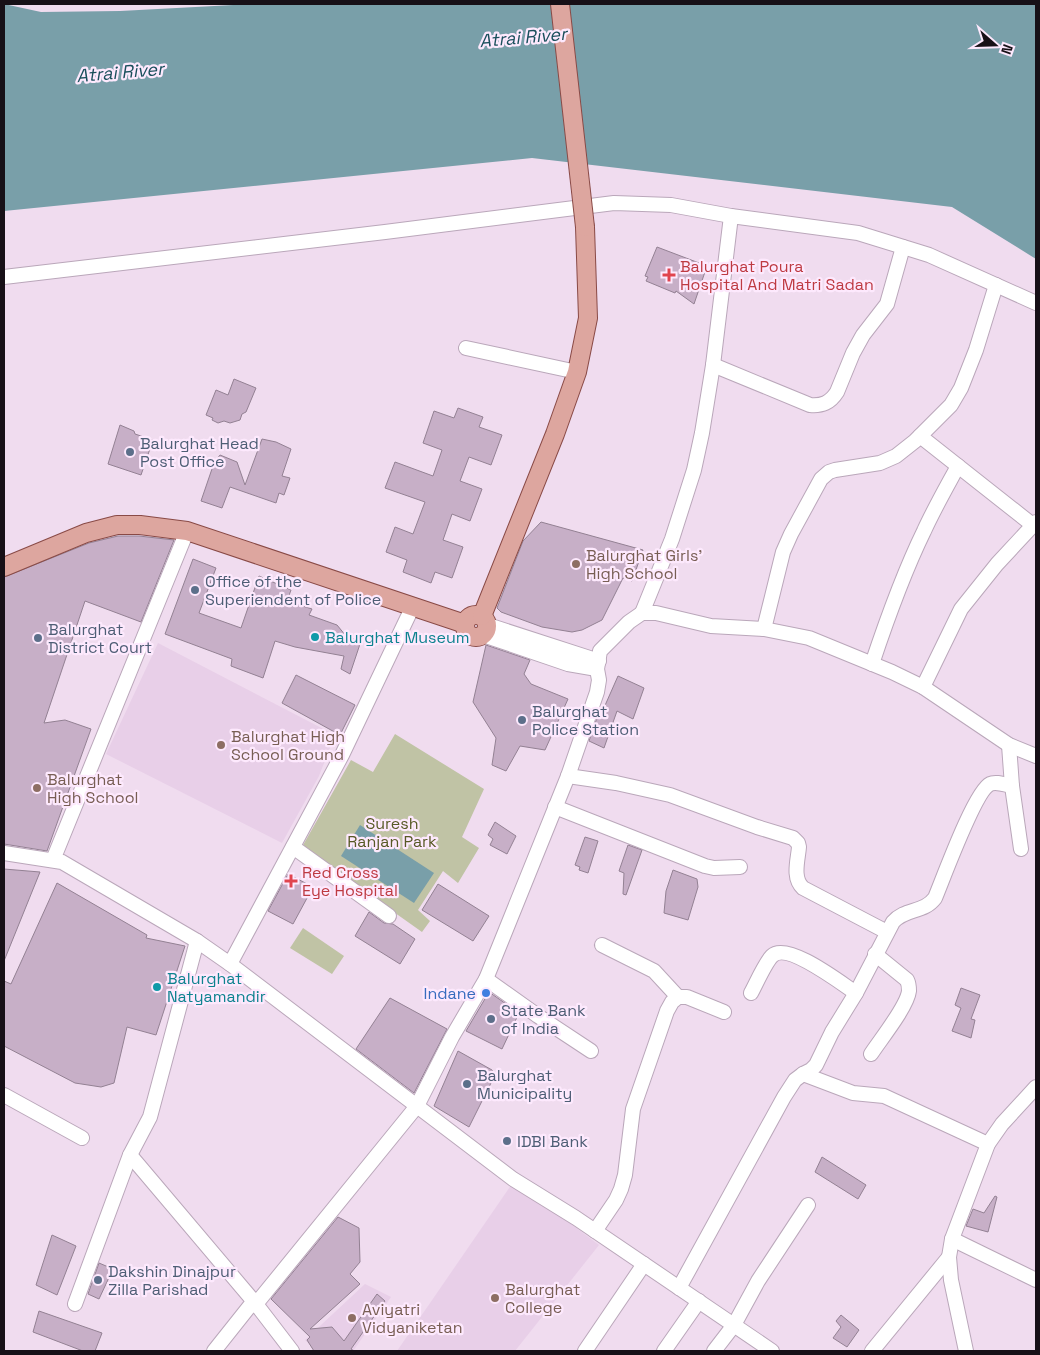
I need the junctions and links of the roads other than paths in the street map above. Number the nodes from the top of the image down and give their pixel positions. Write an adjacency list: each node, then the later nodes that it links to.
1 (560, 4): 9 (main road, bridge)
2 (731, 216): 3 (street); 4 (street); 8 (street)
3 (903, 247): 5 (street); 8 (street)
4 (4, 277)
5 (996, 285): 6 (street); 10 (street)
6 (1036, 303)
7 (466, 348): 9 (street)
8 (713, 365): 16 (street)
9 (577, 372): 17 (main road)
10 (920, 436): 11 (street); 18 (street)
11 (958, 466): 12 (street); 19 (street)
12 (1035, 524): 21 (street)
13 (187, 531): 14 (main road); 15 (main road); 30 (street)
14 (4, 566)
15 (413, 606): 17 (main road); 27 (street)
16 (642, 613): 18 (street); 20 (street)
17 (484, 625): 20 (street)
18 (764, 629): 19 (street)
19 (872, 664): 21 (street)
20 (598, 665): 24 (street)
21 (923, 686): 22 (street)
22 (1009, 745): 23 (street); 25 (street)
23 (1036, 756)
24 (568, 776): 26 (street); 33 (street)
25 (1012, 786): 28 (street); 33 (street)
26 (556, 807): 31 (street); 38 (street)
27 (292, 847): 32 (street); 37 (street)
28 (1021, 849)
29 (4, 853): 30 (street)
30 (53, 860): 34 (street)
31 (740, 867)
32 (389, 916)
33 (886, 932): 36 (street)
34 (197, 941): 37 (street); 51 (street)
35 (602, 945): 41 (street)
36 (875, 954): 40 (street); 44 (street)
37 (230, 964): 48 (street)
38 (486, 978): 43 (street); 48 (street)
39 (751, 993): 40 (street)
40 (856, 993): 45 (street)
41 (678, 997): 42 (street); 53 (street)
42 (724, 1012)
43 (590, 1051)
44 (871, 1054)
45 (803, 1074): 50 (street); 58 (street)
46 (1036, 1088): 50 (street)
47 (4, 1095): 49 (street)
48 (417, 1106): 53 (street); 61 (street)
49 (82, 1138)
50 (988, 1144): 54 (street)
51 (130, 1155): 60 (street); 61 (street)
52 (808, 1204): 62 (street)
53 (595, 1231): 56 (street)
54 (952, 1238): 55 (street); 57 (street)
55 (949, 1257): 69 (street); 70 (street)
56 (644, 1264): 58 (street); 65 (street)
57 (1036, 1280)
58 (679, 1288): 59 (street)
59 (699, 1302): 62 (street); 66 (street)
60 (76, 1304)
61 (256, 1304): 63 (street); 64 (street)
62 (734, 1325): 67 (street); 68 (street)
63 (214, 1351)
64 (292, 1351)
65 (585, 1351)
66 (664, 1351)
67 (714, 1351)
68 (772, 1351)
69 (872, 1351)
70 (966, 1351)

